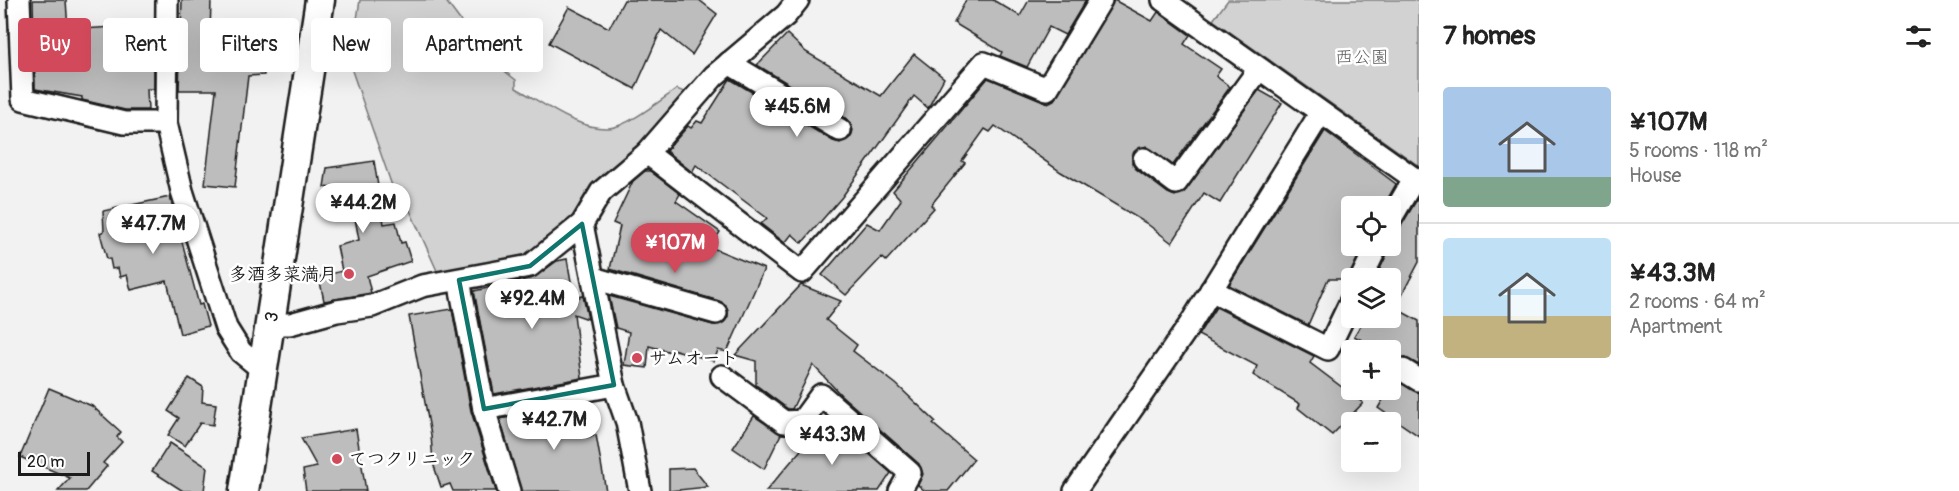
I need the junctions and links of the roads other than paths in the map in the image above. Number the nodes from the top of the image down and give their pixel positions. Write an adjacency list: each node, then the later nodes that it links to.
1 (19, 0): 10 (street)
2 (167, 0): 10 (street)
3 (320, 0): 22 (street, 3)
4 (798, 0): 7 (street)
5 (1101, 0): 12 (street)
6 (1162, 0): 8 (street)
7 (729, 63): 11 (street); 12 (street)
8 (1259, 69): 9 (street); 13 (street)
9 (1320, 114): 14 (street); 19 (street)
10 (166, 123): 23 (street)
11 (840, 130)
12 (647, 153): 16 (street)
13 (1144, 159)
14 (1417, 181): 15 (street)
15 (1401, 204)
16 (582, 224): 17 (street); 18 (street)
17 (592, 278): 20 (street); 25 (street)
18 (459, 280): 22 (street); 26 (street)
19 (1211, 290): 21 (street); 31 (street)
20 (716, 313)
21 (1341, 321)
22 (271, 324): 23 (street, 3)
23 (263, 370): 27 (street, 3)
24 (722, 376): 30 (street)
25 (614, 385): 26 (street); 29 (street)
26 (484, 409): 28 (street)
27 (244, 491)
28 (509, 491)
29 (640, 491)
30 (900, 491)
31 (1075, 491)

